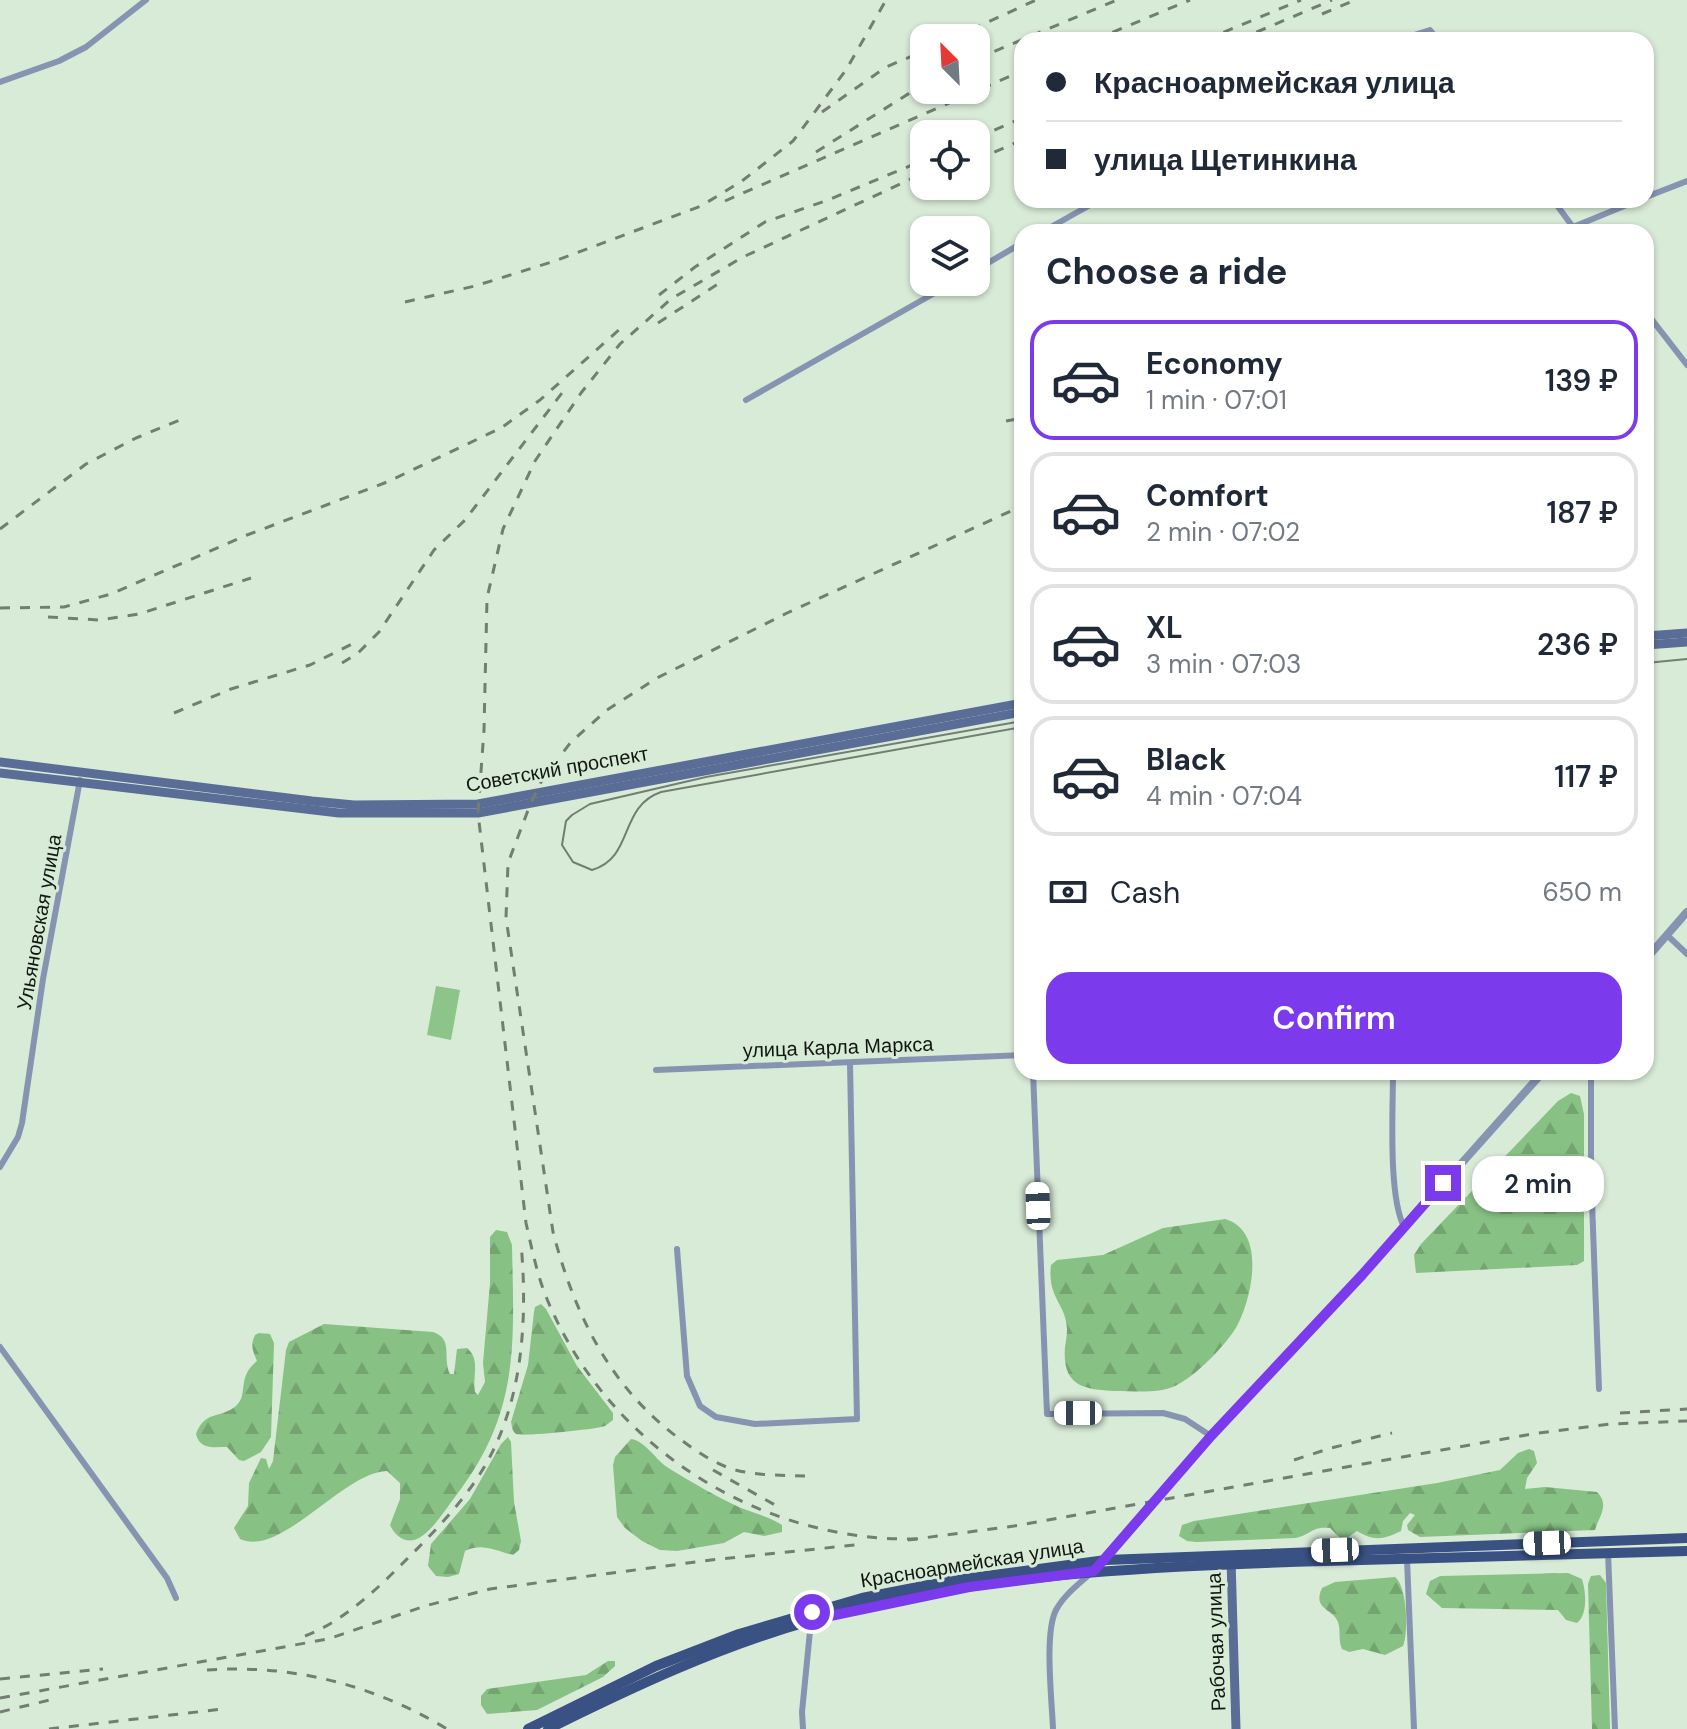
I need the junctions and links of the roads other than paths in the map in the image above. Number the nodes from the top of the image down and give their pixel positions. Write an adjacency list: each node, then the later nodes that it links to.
1 (146, 0): 2 (street)
2 (0, 82)
3 (1687, 181): 4 (street)
4 (1654, 194)
5 (1085, 208): 7 (street)
6 (1619, 208): 8 (street)
7 (1056, 224)
8 (1580, 224)
9 (1014, 248): 10 (street)
10 (990, 262)
11 (929, 296): 14 (street)
12 (1654, 322): 13 (street)
13 (1687, 365)
14 (746, 400)
15 (1687, 633): 16 (main road)
16 (1654, 635)
17 (1687, 642): 18 (main road)
18 (1654, 644)
19 (1014, 709): 22 (main road, Советский проспект)
20 (0, 762): 22 (main road, Советский проспект)
21 (0, 773): 22 (main road, Советский проспект)
22 (81, 777): 34 (street, Ульяновская улица)
23 (1687, 912): 24 (street)
24 (1667, 935): 25 (street); 26 (street)
25 (1654, 950)
26 (1687, 954)
27 (1014, 1055): 28 (street, улица Карла Маркса)
28 (850, 1063): 29 (street, улица Карла Маркса); 36 (street)
29 (656, 1070)
30 (1033, 1080): 39 (street)
31 (1393, 1080): 35 (street)
32 (1536, 1080): 35 (street)
33 (1591, 1080): 38 (street)
34 (0, 1167)
35 (1404, 1227): 39 (street)
36 (677, 1249)
37 (0, 1347): 48 (street)
38 (1599, 1389)
39 (1211, 1436): 46 (street)
40 (1687, 1538): 41 (main road, Красноармейская улица)
41 (1608, 1541): 43 (street); 44 (main road, Красноармейская улица)
42 (1687, 1551): 43 (main road, Красноармейская улица)
43 (1608, 1553): 45 (main road, Красноармейская улица); 56 (street)
44 (1231, 1559): 45 (main road, Красноармейская улица); 46 (main road, Красноармейская улица); 47 (main road, Красноармейская улица); 54 (main road, Рабочая улица)
45 (1407, 1559): 55 (street)
46 (1106, 1560): 47 (street); 49 (main road, Красноармейская улица)
47 (1094, 1571): 49 (main road, Красноармейская улица); 53 (street)
48 (176, 1598)
49 (811, 1616): 50 (main road, Красноармейская улица); 51 (main road, Красноармейская улица); 52 (street)
50 (528, 1729)
51 (548, 1729)
52 (803, 1729)
53 (1053, 1729)
54 (1236, 1729)
55 (1414, 1729)
56 (1615, 1729)

